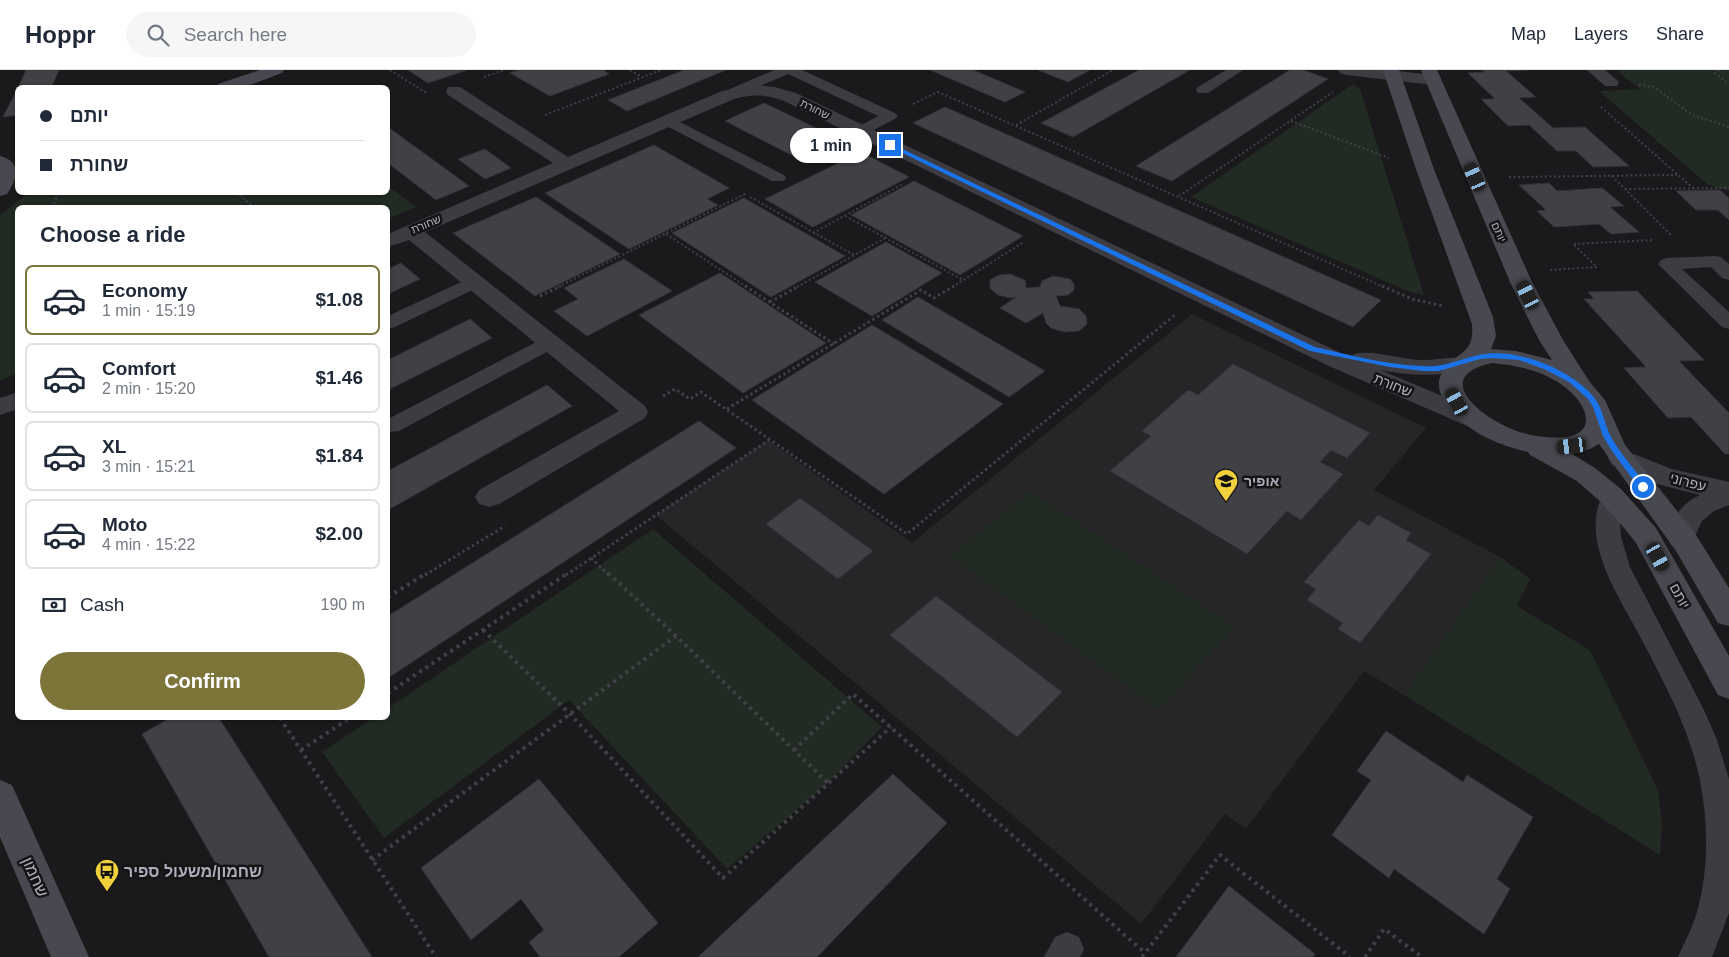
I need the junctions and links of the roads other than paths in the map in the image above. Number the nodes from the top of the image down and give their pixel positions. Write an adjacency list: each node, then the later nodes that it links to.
1 (276, 70): 9 (main road)
2 (788, 70): 12 (lane); 14 (lane)
3 (1236, 70): 10 (lane)
4 (1595, 70): 8 (street)
5 (1350, 71): 6 (street)
6 (1392, 73): 7 (street); 25 (main road)
7 (1431, 75): 26 (main road, יותם)
8 (1612, 82)
9 (233, 85)
10 (1203, 90)
11 (457, 93): 15 (street)
12 (728, 95): 13 (street, שחורת); 14 (street, שחורת)
13 (668, 121): 15 (street, שחורת); 16 (lane)
14 (861, 131): 24 (street, שחורת)
15 (567, 164): 17 (street, שחורת)
16 (778, 178)
17 (411, 231): 18 (street, שחורת); 20 (street)
18 (390, 240)
19 (1729, 274): 22 (lane)
20 (474, 282): 21 (lane); 23 (street)
21 (390, 322)
22 (1729, 323)
23 (549, 343): 31 (lane); 36 (street)
24 (1313, 349): 25 (street, שחורת); 30 (street, שחורת)
25 (1465, 362): 26 (main road); 30 (main road)
26 (1582, 388): 29 (main road)
27 (15, 401): 28 (street)
28 (0, 407)
29 (1599, 416): 32 (main road); 33 (main road)
30 (1474, 419): 32 (main road)
31 (391, 426)
32 (1529, 444): 35 (main road, יותם)
33 (1621, 458): 34 (street, עפרוני); 37 (main road)
34 (1729, 493): 37 (street, עפרוני)
35 (1613, 496): 39 (main road, יותם); 42 (lane)
36 (489, 498)
37 (1682, 537): 38 (main road)
38 (1729, 614)
39 (1729, 685)
40 (0, 796): 41 (main road, שחמון)
41 (70, 957)
42 (1695, 957)

